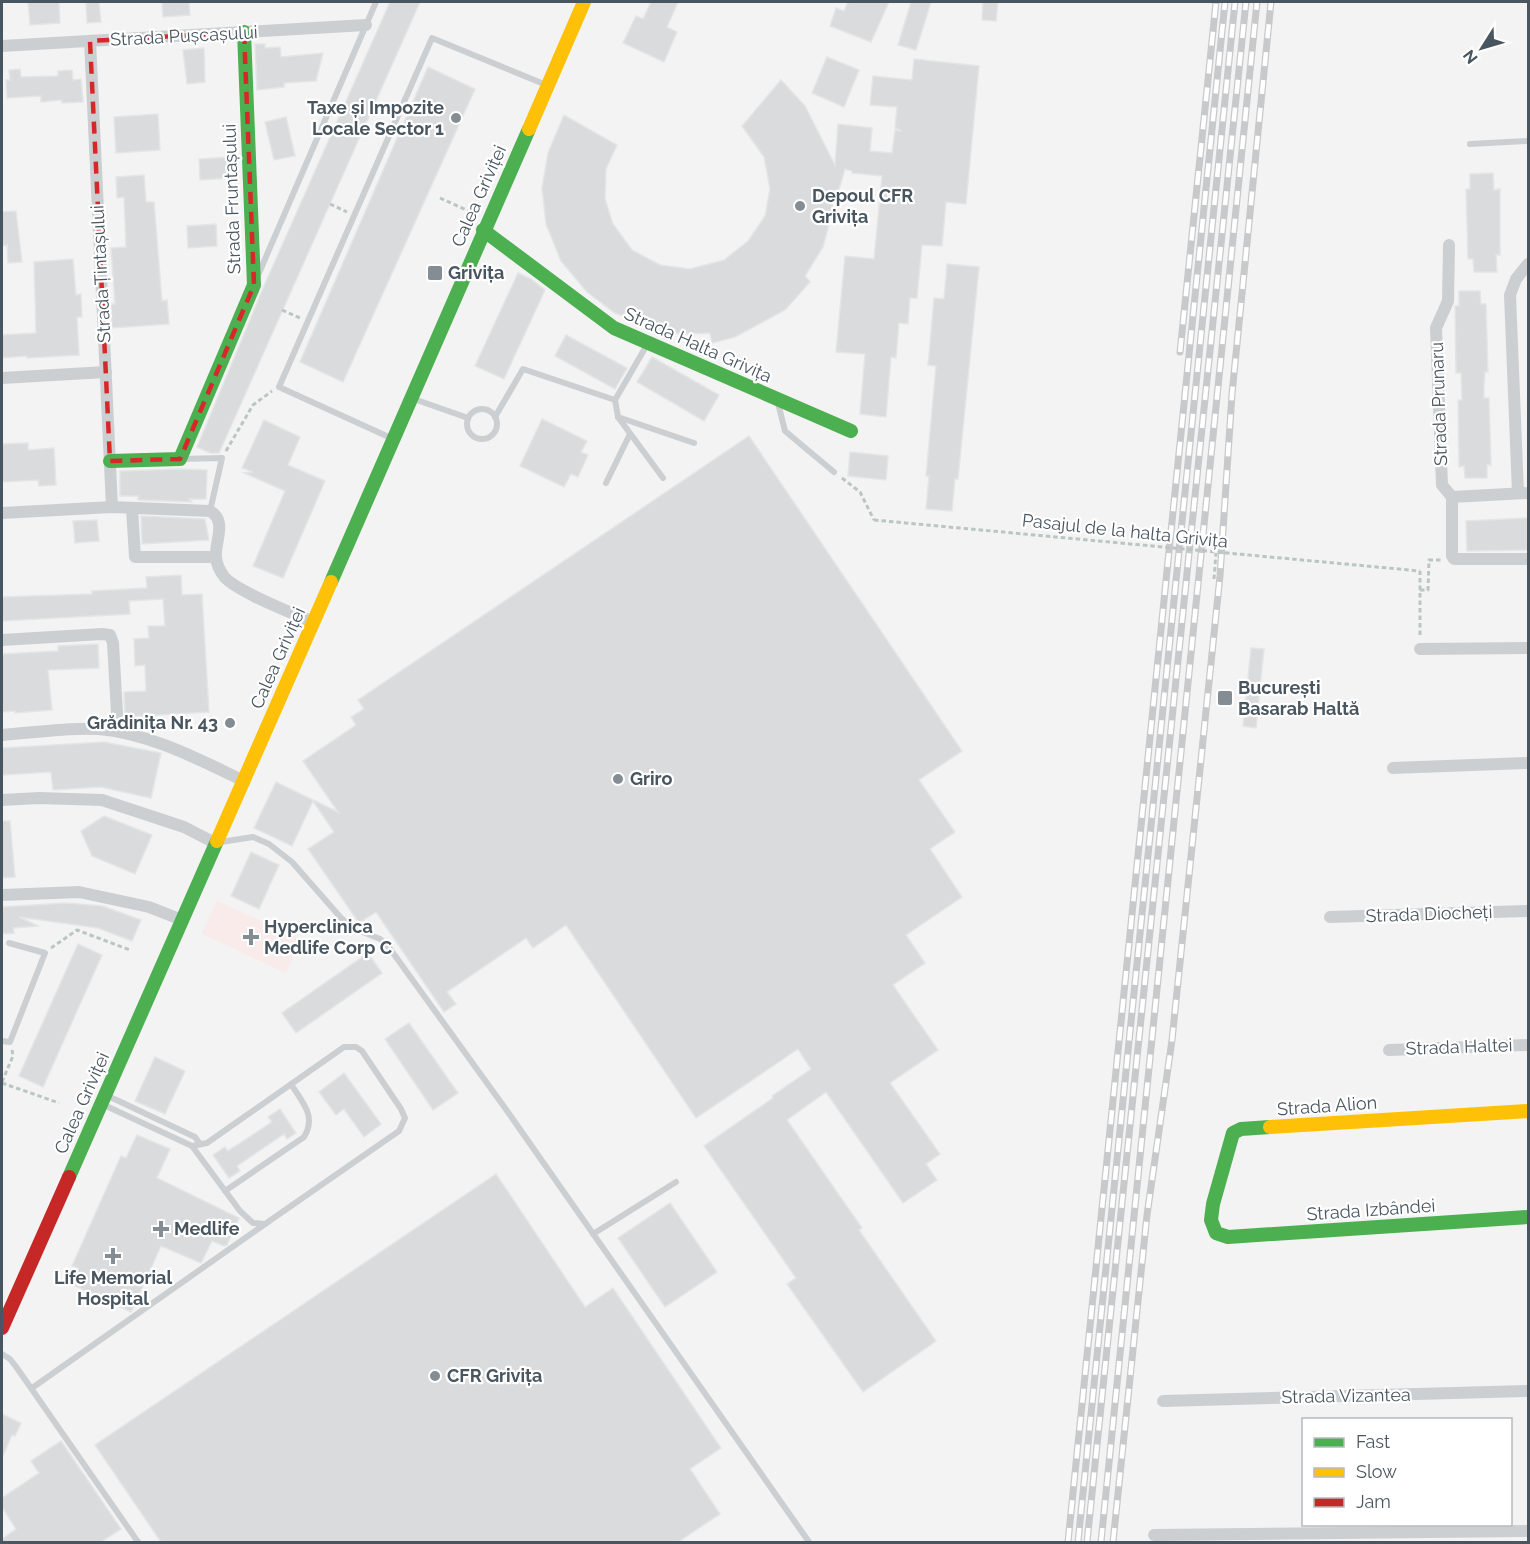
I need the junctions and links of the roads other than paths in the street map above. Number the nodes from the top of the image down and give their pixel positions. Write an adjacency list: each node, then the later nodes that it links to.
1 (376, 2): 3 (lane)
2 (584, 2): 7 (street, Calea Griviței)
3 (366, 25): 4 (street, Strada Pușcașului); 13 (lane)
4 (244, 32): 5 (street, Strada Pușcașului); 13 (street, Strada Fruntașului)
5 (90, 41): 6 (street, Strada Pușcașului); 15 (street, Strada Țintașului)
6 (2, 46)
7 (548, 86): 10 (street, Calea Griviței); 25 (lane)
8 (1528, 141): 9 (lane)
9 (1470, 144)
10 (483, 230): 14 (street, Strada Halta Grivița); 17 (street, Calea Griviței)
11 (1449, 245): 33 (street, Strada Prunaru)
12 (1528, 264): 32 (street)
13 (254, 285): 27 (street, Strada Fruntașului)
14 (648, 342): 18 (street, Strada Halta Grivița); 19 (lane)
15 (106, 372): 16 (street); 28 (street, Strada Țintașului)
16 (2, 378)
17 (410, 398): 22 (lane); 25 (street, Calea Griviței)
18 (777, 399): 23 (street, Strada Halta Grivița); 29 (lane)
19 (615, 400): 20 (lane); 21 (lane)
20 (495, 417): 22 (lane); 22 (lane)
21 (618, 417): 24 (lane); 26 (lane)
22 (468, 418)
23 (851, 431)
24 (630, 434): 30 (lane); 31 (lane)
25 (393, 439): 40 (street, Calea Griviței)
26 (694, 443)
27 (180, 459): 28 (street); 36 (lane)
28 (110, 461): 34 (street, Strada Țintașului)
29 (834, 472)
30 (663, 478)
31 (606, 483)
32 (1523, 493): 33 (street)
33 (1452, 497): 39 (street)
34 (112, 507): 35 (street); 37 (street)
35 (132, 508): 36 (street); 38 (street)
36 (210, 511): 38 (street)
37 (2, 513)
38 (216, 557): 40 (street)
39 (1528, 559)
40 (313, 622): 48 (street, Calea Griviței)
41 (2, 640): 44 (street)
42 (1528, 648): 43 (street)
43 (1420, 649)
44 (118, 731): 45 (street); 48 (street)
45 (2, 735)
46 (1528, 763): 47 (street)
47 (1393, 768)
48 (244, 781): 50 (street, Calea Griviței)
49 (2, 800): 50 (street)
50 (215, 843): 54 (street, Calea Griviței); 69 (lane)
51 (2, 895): 54 (street)
52 (1528, 911): 53 (street, Strada Diocheți)
53 (1330, 917)
54 (182, 920): 60 (street, Calea Griviței)
55 (9, 943): 56 (lane)
56 (2, 1041)
57 (1528, 1045): 58 (street, Strada Haltei)
58 (1389, 1050)
59 (291, 1084): 62 (lane); 65 (lane); 67 (lane)
60 (103, 1099): 62 (lane); 63 (lane); 70 (street, Calea Griviței)
61 (1528, 1111): 68 (street, Strada Alion)
62 (200, 1144): 63 (lane)
63 (192, 1146): 65 (lane)
64 (676, 1182): 69 (lane)
65 (225, 1191): 67 (lane)
66 (1528, 1217): 68 (street, Strada Izbândei)
67 (265, 1224): 72 (lane)
68 (1216, 1233)
69 (593, 1234): 78 (lane)
70 (2, 1328)
71 (2, 1354): 72 (lane)
72 (32, 1388): 77 (lane)
73 (1528, 1391): 74 (street, Strada Vizantea)
74 (1163, 1401)
75 (1528, 1531): 76 (street)
76 (1154, 1535)
77 (138, 1542)
78 (809, 1542)

